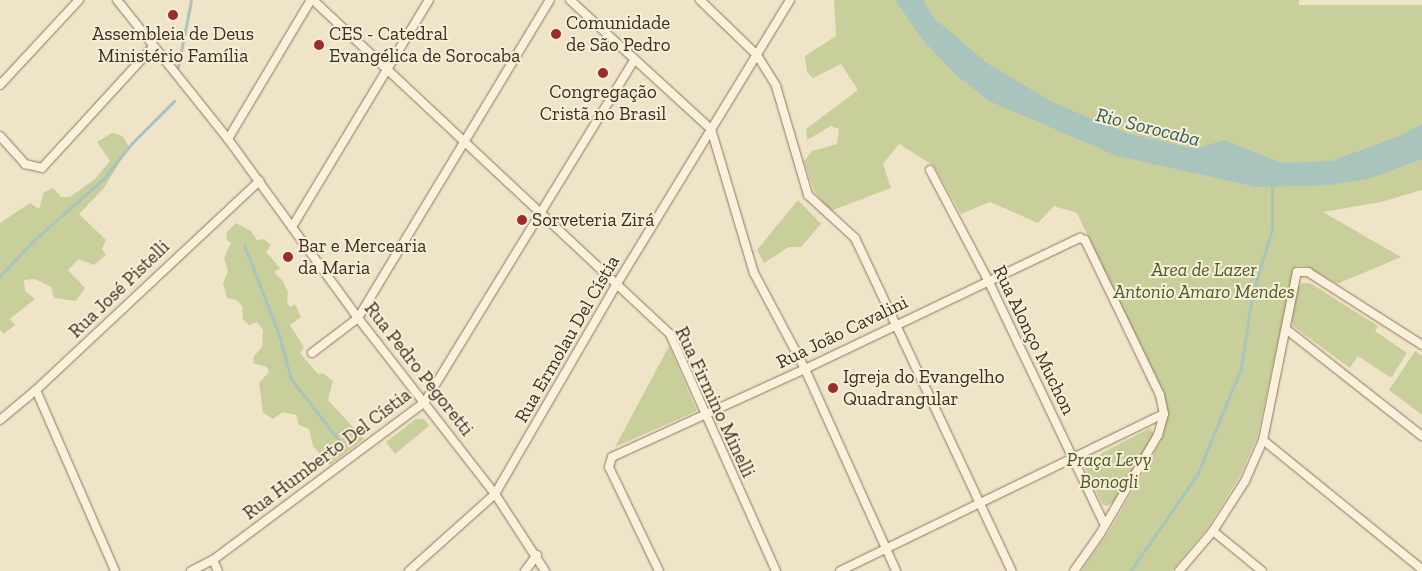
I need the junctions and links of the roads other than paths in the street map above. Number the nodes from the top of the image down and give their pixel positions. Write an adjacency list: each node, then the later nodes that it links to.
1 (79, 0): 13 (street)
2 (117, 0): 9 (street, Rua Pedro Pegoretti)
3 (312, 0): 12 (street, Rua Firmino Minelli); 16 (street)
4 (429, 0): 12 (street)
5 (550, 0): 17 (street)
6 (570, 0): 11 (street)
7 (700, 0): 10 (street)
8 (790, 0): 10 (street, Rua Ermolau Del Cístia)
9 (153, 47): 15 (street); 16 (street, Rua Pedro Pegoretti)
10 (757, 55): 14 (street, Rua Ermolau Del Cístia); 25 (street)
11 (634, 60): 14 (street); 20 (street, Rua Humberto Del Cístia)
12 (387, 69): 17 (street, Rua Firmino Minelli); 21 (street)
13 (0, 85)
14 (711, 129): 23 (street, Rua Ermolau Del Cístia); 29 (street)
15 (0, 136)
16 (228, 139): 19 (street, Rua Pedro Pegoretti)
17 (464, 141): 20 (street, Rua Firmino Minelli); 24 (street)
18 (930, 170): 22 (street, Rua Alonço Muchon)
19 (259, 181): 21 (street, Rua Pedro Pegoretti); 30 (street, Rua José Pistelli)
20 (541, 213): 23 (street, Rua Firmino Minelli); 31 (street, Rua Humberto Del Cístia)
21 (292, 227): 24 (street, Rua Pedro Pegoretti)
22 (987, 281): 25 (street, Rua João Cavalini); 33 (street, Rua João Cavalini); 37 (street, Rua Alonço Muchon)
23 (618, 282): 32 (street, Rua Firmino Minelli); 38 (street, Rua Ermolau Del Cístia)
24 (358, 318): 28 (street); 31 (street, Rua Pedro Pegoretti)
25 (896, 324): 29 (street, Rua João Cavalini); 39 (street)
26 (1286, 329): 27 (street); 35 (street); 36 (street)
27 (1422, 345)
28 (312, 353)
29 (805, 369): 32 (street, Rua João Cavalini); 42 (street)
30 (36, 390): 34 (street, Rua José Pistelli); 46 (street)
31 (424, 403): 38 (street, Rua Pedro Pegoretti); 44 (street, Rua Humberto Del Cístia)
32 (703, 414): 52 (street, Rua João Cavalini); 53 (street, Rua Firmino Minelli)
33 (1164, 414): 37 (street); 40 (street)
34 (0, 420)
35 (1422, 436)
36 (1263, 440): 41 (street); 45 (street)
37 (1073, 460): 39 (street); 40 (street, Rua Alonço Muchon)
38 (495, 494): 43 (street, Rua Pedro Pegoretti); 49 (street, Rua Ermolau Del Cístia)
39 (980, 504): 42 (street); 56 (street)
40 (1105, 525): 57 (street)
41 (1213, 531): 58 (street); 59 (street)
42 (886, 549): 54 (street); 55 (street)
43 (537, 555): 50 (street); 51 (street, Rua Pedro Pegoretti)
44 (213, 560): 47 (street, Rua Humberto Del Cístia); 48 (street)
45 (1422, 569)
46 (116, 571)
47 (191, 571)
48 (218, 571)
49 (409, 571)
50 (525, 571)
51 (545, 571)
52 (659, 571)
53 (776, 571)
54 (840, 571)
55 (896, 571)
56 (1012, 571)
57 (1074, 571)
58 (1179, 571)
59 (1262, 571)

